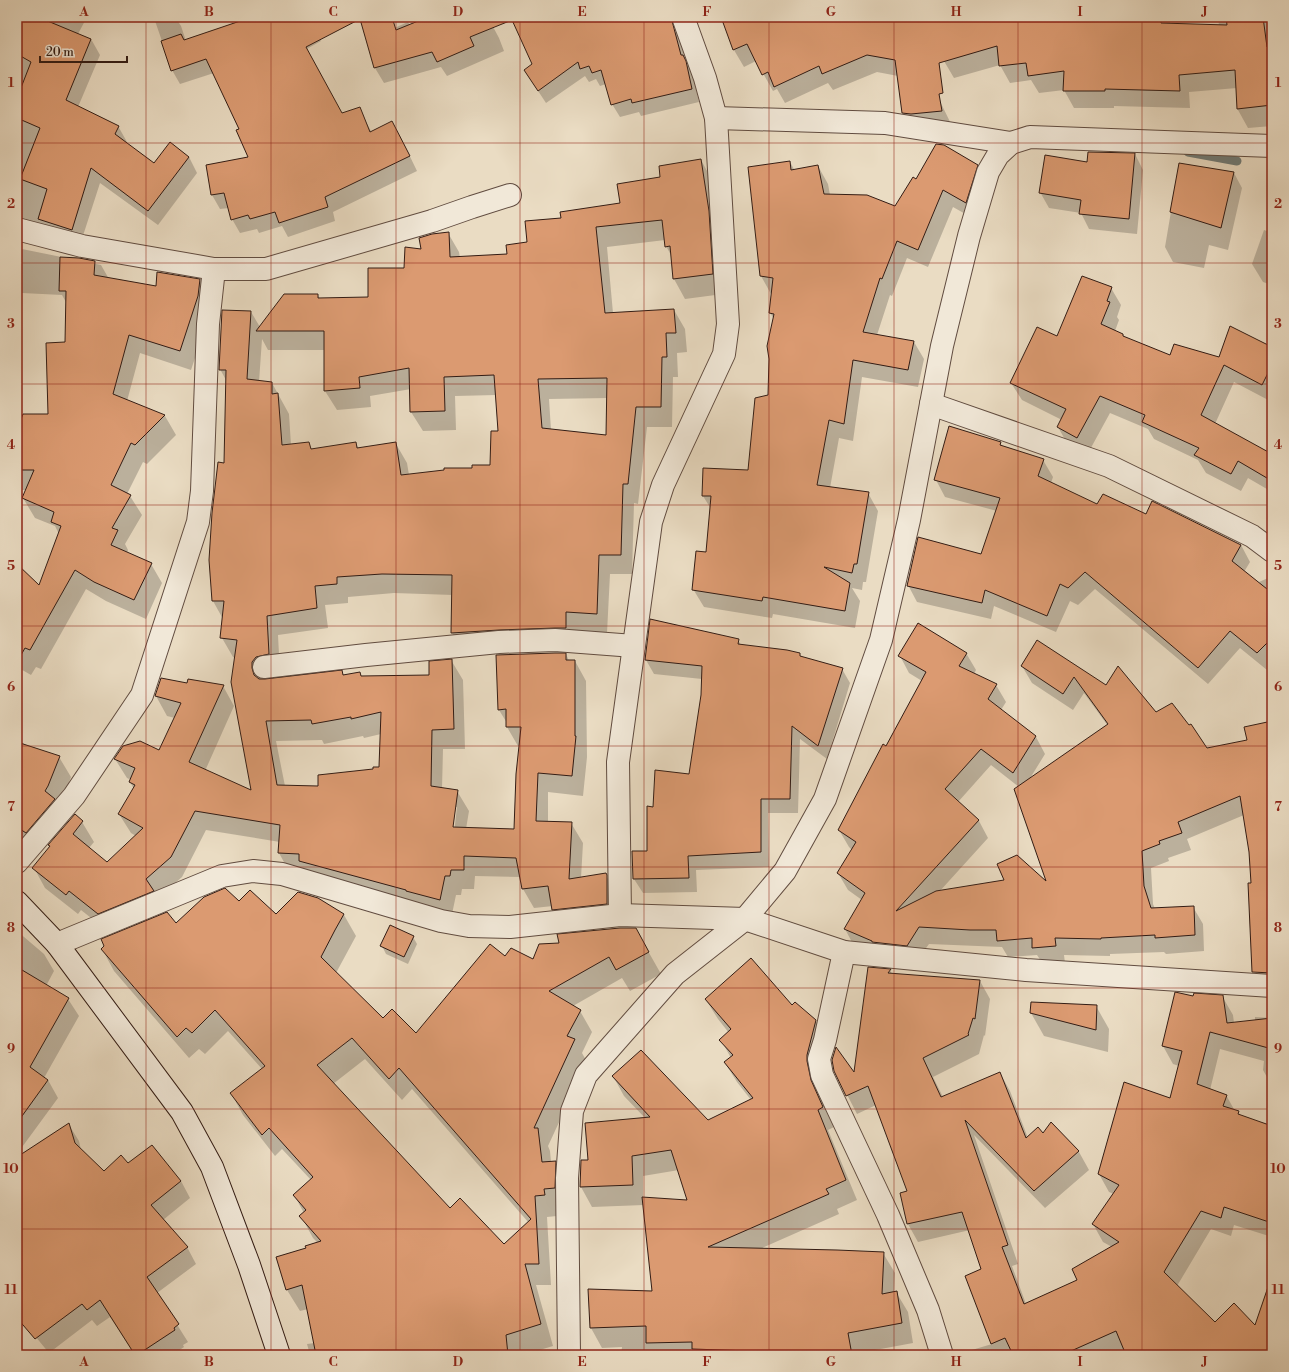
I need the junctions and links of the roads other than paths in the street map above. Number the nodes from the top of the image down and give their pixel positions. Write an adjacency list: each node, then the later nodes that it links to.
1 (683, 17): 2 (street)
2 (716, 118): 3 (street); 10 (street)
3 (1011, 143): 4 (street); 8 (street)
4 (1272, 146)
5 (510, 196): 7 (street)
6 (17, 229): 7 (street)
7 (214, 269): 12 (street)
8 (931, 404): 9 (street); 15 (street)
9 (1272, 551)
10 (634, 646): 11 (street); 14 (street)
11 (264, 667)
12 (17, 862)
13 (17, 902): 16 (street)
14 (620, 915): 15 (street); 16 (street)
15 (745, 919): 17 (street); 20 (street)
16 (57, 944): 19 (street)
17 (844, 952): 18 (street); 21 (street)
18 (1272, 986)
19 (279, 1355)
20 (569, 1355)
21 (942, 1355)

